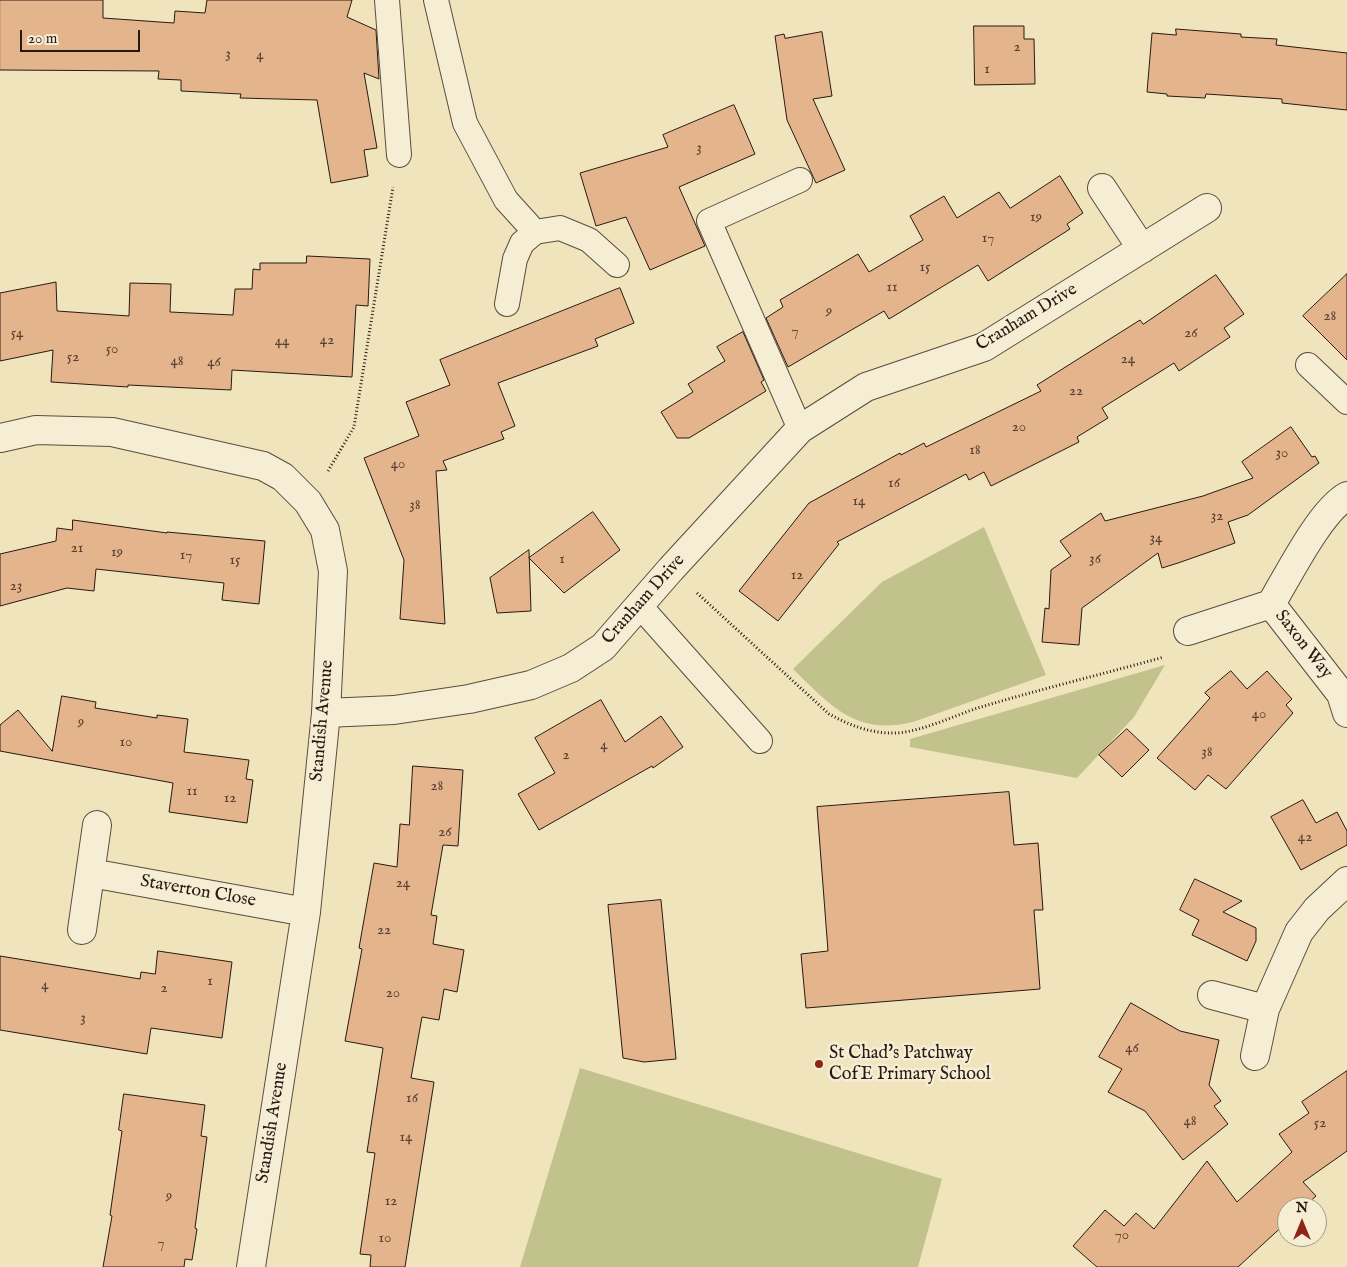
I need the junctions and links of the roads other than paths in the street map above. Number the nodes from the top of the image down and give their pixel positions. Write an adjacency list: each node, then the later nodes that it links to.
1 (386, 0): 3 (lane)
2 (436, 0): 7 (lane)
3 (399, 155)
4 (800, 180): 13 (lane)
5 (1102, 188): 8 (street)
6 (1207, 208): 8 (street, Cranham Drive)
7 (534, 232): 9 (lane); 10 (lane)
8 (1142, 248): 13 (street, Cranham Drive)
9 (617, 265)
10 (507, 304)
11 (1308, 365): 12 (lane)
12 (1347, 402)
13 (800, 428): 17 (street, Cranham Drive)
14 (0, 438): 19 (street, Standish Avenue)
15 (1347, 496): 16 (street, Saxon Way)
16 (1271, 604): 18 (street, Saxon Way); 20 (street, Saxon Way)
17 (639, 605): 19 (street, Cranham Drive); 21 (lane)
18 (1188, 631)
19 (326, 713): 25 (street, Standish Avenue)
20 (1347, 713)
21 (760, 741)
22 (97, 825): 23 (street)
23 (91, 873): 25 (street, Staverton Close); 26 (street)
24 (1347, 882): 28 (street)
25 (306, 912): 30 (street, Standish Avenue)
26 (82, 930)
27 (1212, 994): 28 (street)
28 (1265, 1009): 29 (street)
29 (1255, 1056)
30 (251, 1267)

